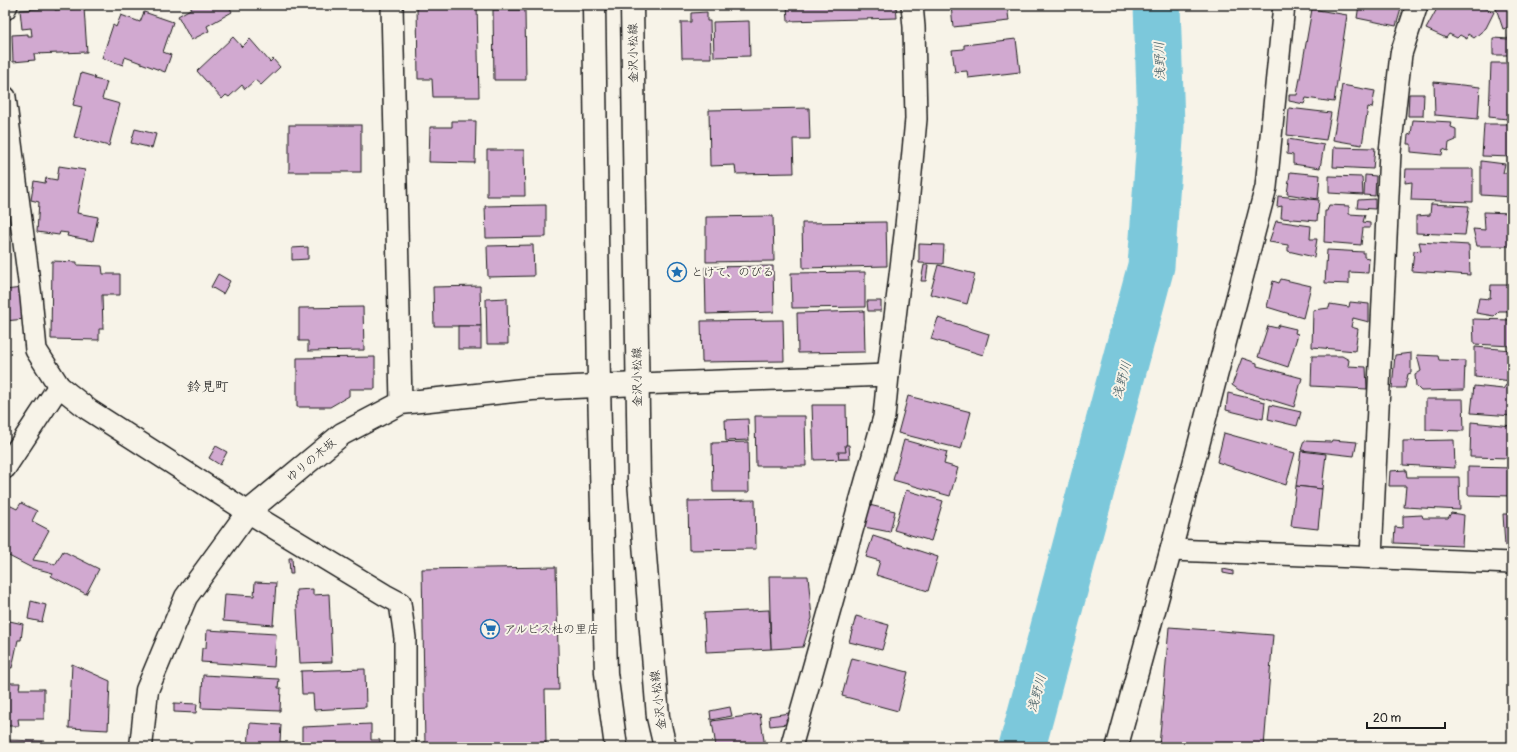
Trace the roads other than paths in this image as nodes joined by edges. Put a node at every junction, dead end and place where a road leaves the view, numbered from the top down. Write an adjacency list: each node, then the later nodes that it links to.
1 (7, 5): 8 (street)
2 (392, 5): 14 (street)
3 (594, 5): 13 (main road)
4 (632, 5): 11 (main road, 金沢小松線)
5 (912, 5): 10 (street)
6 (1284, 5): 17 (street)
7 (1417, 5): 18 (street)
8 (5, 9)
9 (5, 97): 12 (street)
10 (888, 375): 11 (street); 24 (street)
11 (638, 384): 13 (main road, ゆりの木坂); 23 (main road, 金沢小松線)
12 (59, 386): 15 (street); 16 (street)
13 (599, 386): 14 (main road, ゆりの木坂); 22 (main road)
14 (401, 403): 16 (main road, ゆりの木坂)
15 (5, 468)
16 (248, 512): 20 (main road, ゆりの木坂); 21 (street)
17 (1171, 550): 18 (street); 25 (street)
18 (1371, 557): 19 (street)
19 (1512, 562)
20 (141, 747)
21 (405, 747)
22 (616, 747)
23 (665, 747)
24 (791, 747)
25 (1117, 747)

